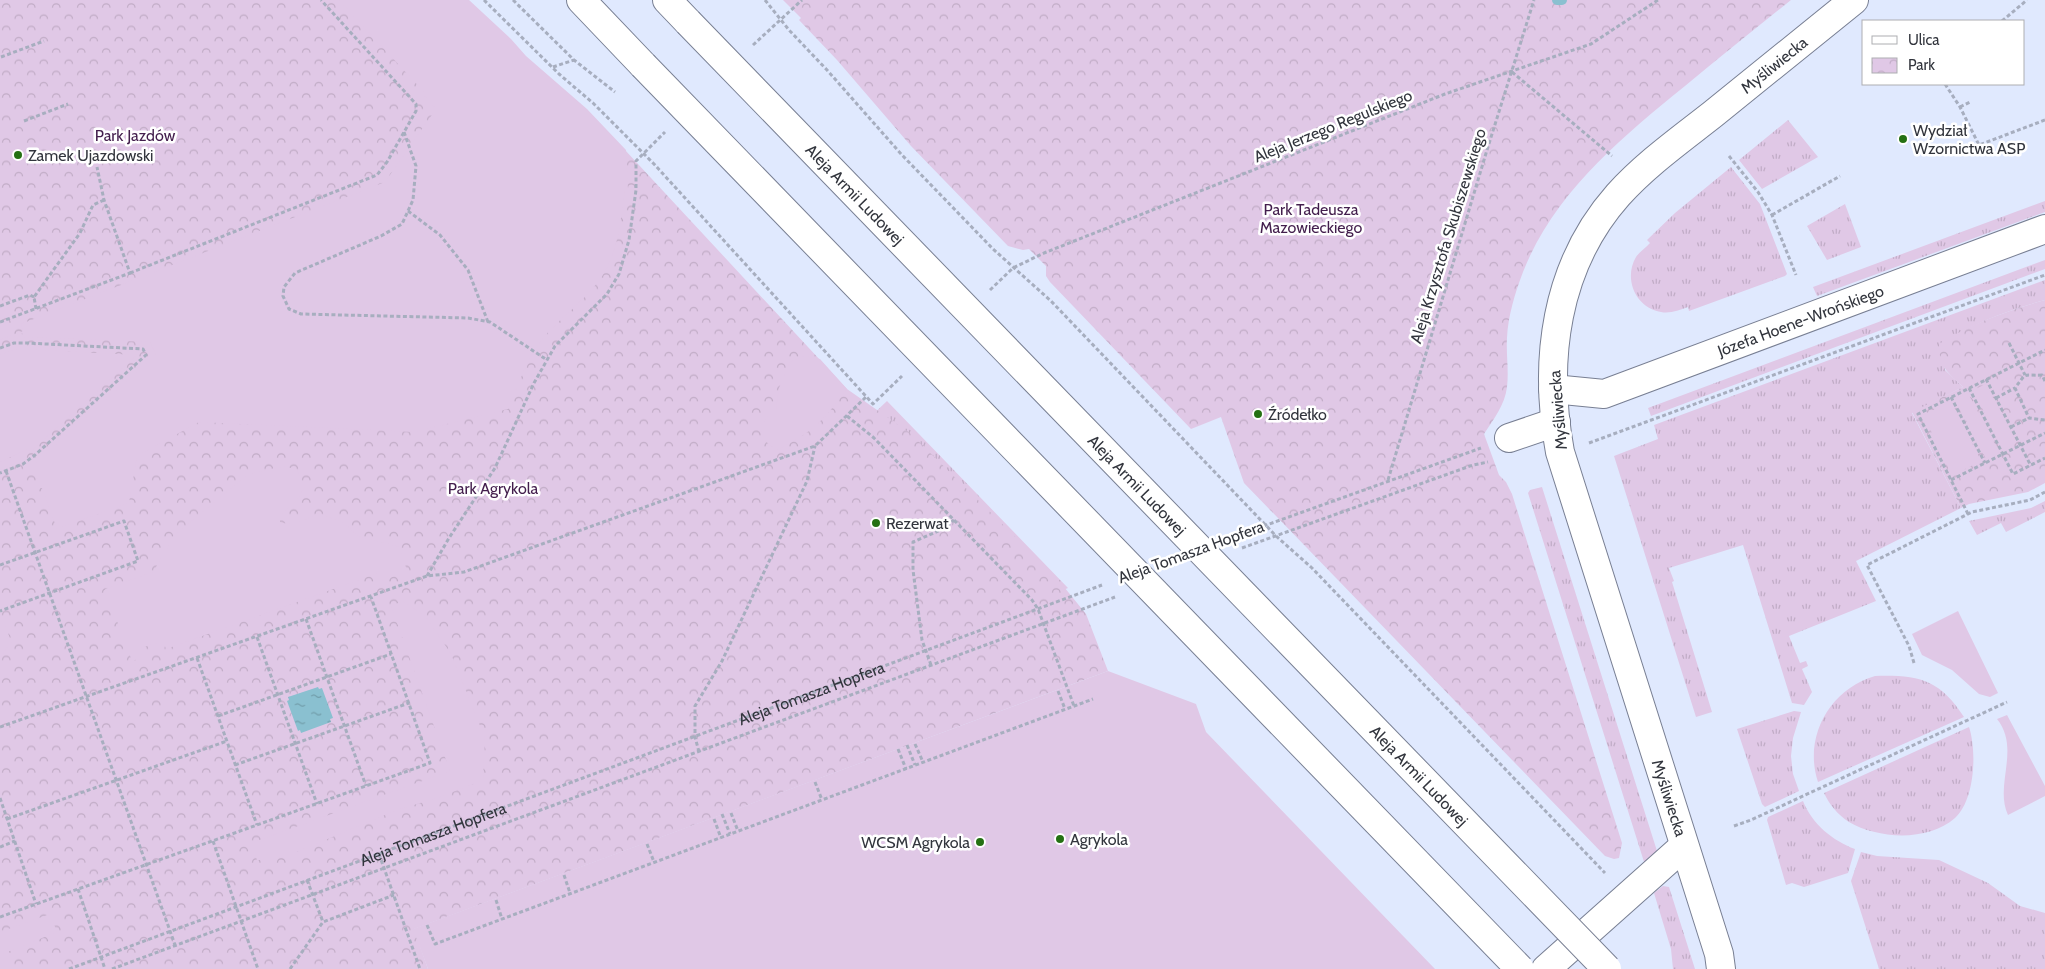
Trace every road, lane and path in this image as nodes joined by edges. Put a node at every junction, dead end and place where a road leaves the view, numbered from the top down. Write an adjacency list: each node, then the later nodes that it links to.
1 (321, 0): 26 (path)
2 (484, 0): 17 (path)
3 (513, 0): 16 (path)
4 (581, 0): 176 (main road, bridge)
5 (667, 0): 178 (main road, Aleja Armii Ludowej, bridge)
6 (765, 0): 36 (path)
7 (802, 0): 12 (path)
8 (1534, 0): 18 (path, Aleja Krzysztofa Skubiszewskiego)
9 (1658, 0): 18 (path, Aleja Jerzego Regulskiego)
10 (1854, 0): 57 (main road, Myśliwiecka)
11 (2028, 0): 13 (path)
12 (792, 10)
13 (2003, 20)
14 (44, 41): 15 (path)
15 (1, 57)
16 (574, 60): 17 (path); 20 (path)
17 (553, 67): 27 (path)
18 (1511, 71): 28 (path); 36 (path, Aleja Jerzego Regulskiego); 79 (path, Aleja Krzysztofa Skubiszewskiego)
19 (1946, 85): 23 (path)
20 (615, 92)
21 (1970, 102): 23 (path)
22 (68, 104): 25 (path)
23 (1960, 107): 24 (path)
24 (2045, 120)
25 (24, 121)
26 (404, 132): 33 (path); 37 (path)
27 (643, 154): 48 (path); 49 (path)
28 (1612, 156)
29 (1729, 156): 34 (path)
30 (97, 168): 32 (path)
31 (1840, 176): 34 (path)
32 (104, 200): 37 (path); 40 (path)
33 (408, 211): 44 (path); 44 (path)
34 (1772, 215): 38 (path)
35 (2045, 229): 57 (main road, Józefa Hoene-Wrońskiego)
36 (1013, 268): 83 (path)
37 (130, 273): 42 (path)
38 (1796, 275)
39 (2045, 275): 68 (path)
40 (34, 297): 41 (path); 42 (path)
41 (0, 306)
42 (36, 309): 43 (path)
43 (0, 322)
44 (488, 322): 48 (path)
45 (2009, 343): 50 (path)
46 (0, 348): 76 (path)
47 (2045, 350): 50 (path)
48 (547, 360): 89 (path)
49 (831, 360)
50 (2019, 363): 52 (path); 53 (path)
51 (2043, 374): 52 (path); 54 (path)
52 (2025, 375): 56 (path)
53 (1986, 379): 55 (path); 60 (path)
54 (2045, 381)
55 (1969, 388): 59 (path); 71 (path)
56 (2015, 388): 60 (path); 62 (path)
57 (1554, 389): 64 (main road, Myśliwiecka)
58 (866, 397): 61 (path)
59 (1951, 397): 74 (path); 78 (path)
60 (1996, 398): 65 (path)
61 (847, 416): 70 (path); 82 (path)
62 (2029, 418): 63 (path); 65 (path)
63 (2045, 420)
64 (1556, 422): 67 (main road); 146 (main road, Myśliwiecka)
65 (2011, 427): 69 (path)
66 (2045, 433): 69 (path)
67 (1509, 438): 79 (path, Aleja Tomasza Hopfera)
68 (1585, 444)
69 (2020, 445): 71 (path); 75 (path)
70 (816, 446): 89 (path); 116 (path)
71 (2002, 454): 74 (path); 75 (path)
72 (2045, 458): 75 (path)
73 (1495, 461): 84 (path)
74 (1985, 463): 78 (path)
75 (2031, 466)
76 (6, 471): 77 (path); 87 (path)
77 (0, 473)
78 (1951, 480): 81 (path)
79 (1388, 481): 83 (path, Aleja Tomasza Hopfera)
80 (2045, 492): 81 (path)
81 (1968, 514): 102 (path)
82 (954, 520): 94 (path); 99 (path)
83 (1266, 525): 84 (path); 85 (path, Aleja Tomasza Hopfera)
84 (1276, 536): 86 (path); 153 (path)
85 (1229, 539)
86 (1238, 550)
87 (36, 552): 88 (path); 91 (path); 91 (path)
88 (0, 565)
89 (427, 576): 93 (path)
90 (1111, 582): 94 (path, Aleja Tomasza Hopfera)
91 (50, 593): 95 (path); 107 (path)
92 (1118, 596): 97 (path)
93 (370, 597): 96 (path); 100 (path)
94 (1038, 609): 97 (path); 99 (path, Aleja Tomasza Hopfera)
95 (0, 611)
96 (306, 619): 98 (path); 104 (path)
97 (1043, 624): 103 (path); 111 (path)
98 (257, 637): 101 (path); 106 (path)
99 (926, 650): 103 (path); 116 (path, Aleja Tomasza Hopfera)
100 (391, 654): 104 (path); 110 (path)
101 (197, 658): 107 (path); 113 (path)
102 (1914, 663)
103 (931, 666): 122 (path)
104 (327, 677): 106 (path); 114 (path)
105 (1058, 691): 112 (path)
106 (278, 694): 113 (path); 118 (path)
107 (87, 696): 115 (path); 127 (path)
108 (1093, 699): 111 (path)
109 (2008, 702): 138 (path)
110 (409, 703): 114 (path); 129 (path)
111 (1074, 706): 112 (path)
112 (1065, 710): 123 (path)
113 (218, 716): 117 (path)
114 (345, 726): 118 (path); 129 (path)
115 (0, 727)
116 (695, 737): 122 (path); 147 (path, Aleja Tomasza Hopfera)
117 (226, 741): 124 (path); 127 (path)
118 (295, 744): 124 (path); 132 (path)
119 (916, 744): 123 (path)
120 (907, 745): 125 (path)
121 (898, 750): 126 (path)
122 (699, 752): 150 (path)
123 (923, 762): 125 (path)
124 (235, 765): 137 (path)
125 (915, 765): 126 (path)
126 (906, 768): 131 (path)
127 (117, 780): 135 (path); 149 (path)
128 (815, 782): 131 (path)
129 (366, 786): 132 (path)
130 (0, 798): 135 (path)
131 (822, 800): 139 (path)
132 (317, 804): 137 (path)
133 (731, 813): 139 (path)
134 (722, 814): 140 (path)
135 (7, 819): 143 (path)
136 (714, 819): 141 (path)
137 (257, 825): 142 (path)
138 (1734, 826)
139 (738, 831): 140 (path)
140 (730, 834): 141 (path)
141 (720, 838): 148 (path)
142 (213, 841): 149 (path); 160 (path)
143 (15, 842): 145 (path); 159 (path)
144 (647, 844): 148 (path)
145 (0, 846)
146 (1684, 846): 153 (main road); 169 (main road, Myśliwiecka)
147 (379, 854): 150 (path); 152 (path, Aleja Tomasza Hopfera)
148 (654, 862): 155 (path)
149 (146, 865): 154 (path); 166 (path)
150 (384, 867): 156 (path); 157 (path)
151 (564, 875): 155 (path)
152 (307, 880): 156 (path); 160 (path, Aleja Tomasza Hopfera)
153 (1637, 888): 177 (main road)
154 (78, 889): 159 (path); 168 (path)
155 (570, 893): 162 (path)
156 (312, 894): 163 (path); 164 (path)
157 (394, 895): 164 (path); 175 (path)
158 (496, 900): 162 (path)
159 (36, 904): 161 (path)
160 (236, 906): 163 (path); 166 (path, Aleja Tomasza Hopfera)
161 (0, 917)
162 (502, 919): 165 (path)
163 (241, 920): 167 (path); 173 (path)
164 (323, 922): 174 (path)
165 (427, 926)
166 (170, 932): 167 (path); 168 (path, Aleja Tomasza Hopfera)
167 (175, 945): 172 (path)
168 (101, 957): 170 (path, Aleja Tomasza Hopfera); 171 (path)
169 (1722, 964)
170 (70, 969)
171 (105, 969)
172 (112, 969)
173 (258, 969)
174 (290, 969)
175 (420, 969)
176 (1520, 969)
177 (1546, 969)
178 (1607, 969)

